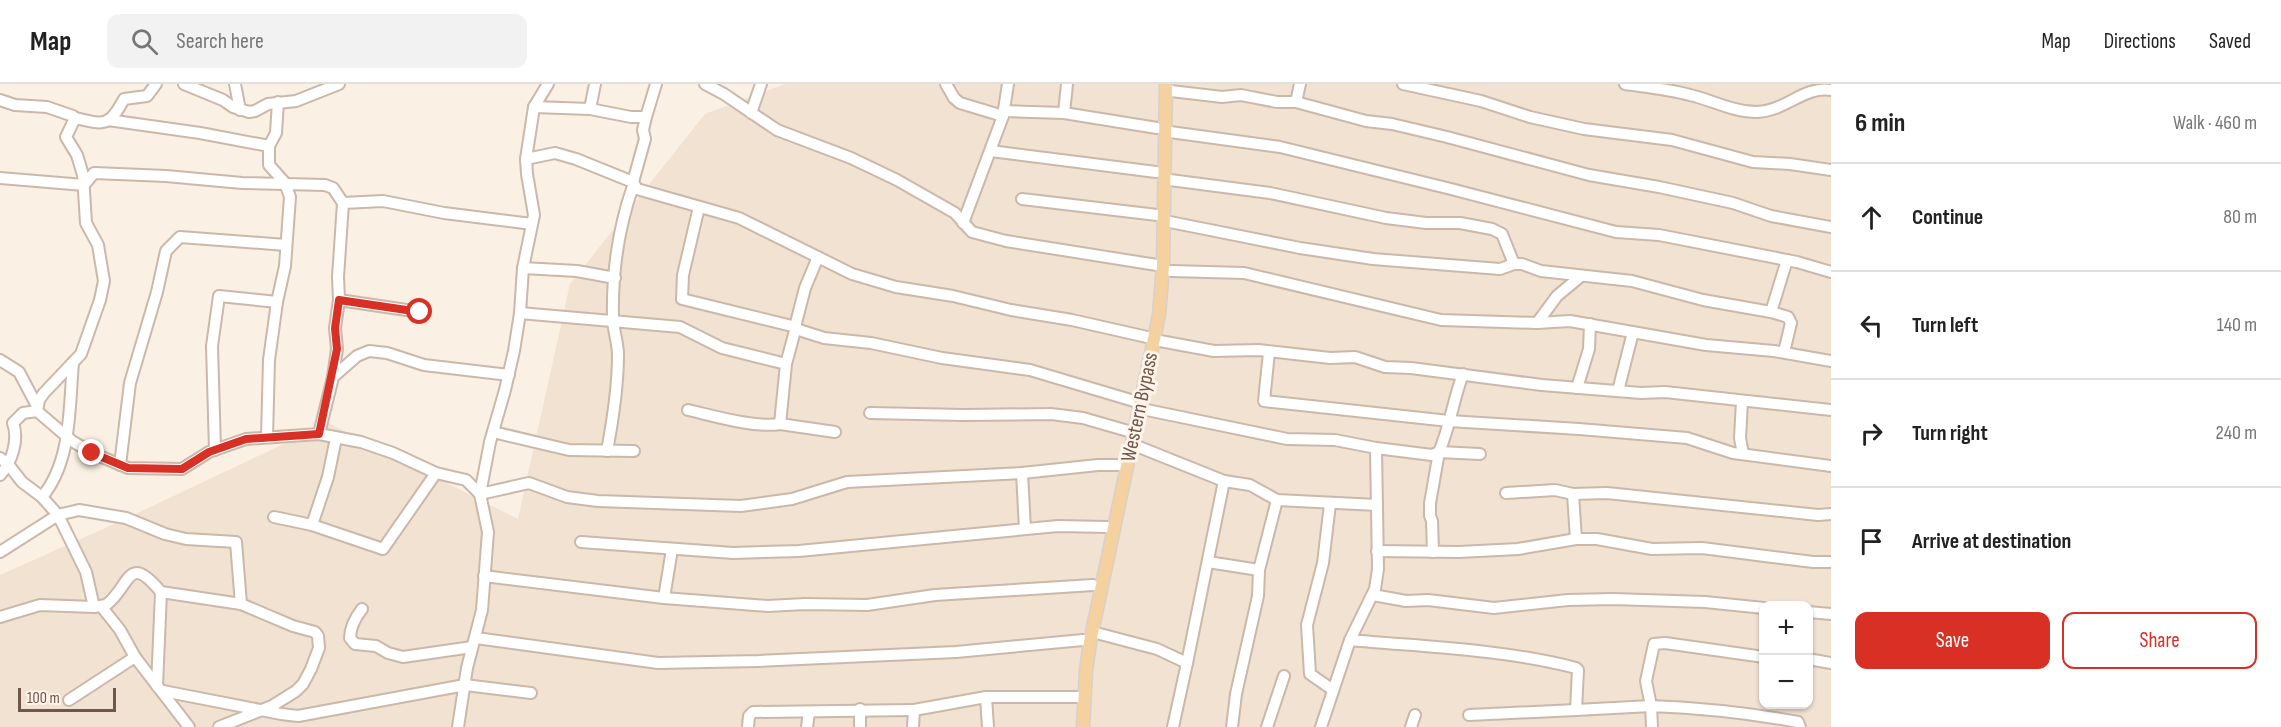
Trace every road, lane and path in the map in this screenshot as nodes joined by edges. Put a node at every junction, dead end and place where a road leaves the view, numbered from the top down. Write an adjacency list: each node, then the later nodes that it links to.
1 (156, 84): 29 (street)
2 (184, 84): 23 (street)
3 (235, 84): 23 (street)
4 (339, 84): 19 (street)
5 (548, 84): 21 (street)
6 (595, 84): 22 (street)
7 (656, 84): 27 (street)
8 (705, 84): 24 (street)
9 (761, 84): 24 (street)
10 (1008, 84): 25 (street)
11 (1067, 84): 26 (street)
12 (1300, 84): 20 (street)
13 (1403, 84): 35 (street)
14 (1625, 84): 17 (street)
15 (948, 85): 25 (street)
16 (1168, 88): 20 (street); 185 (main road, Western Bypass)
17 (1831, 90)
18 (0, 100): 28 (street)
19 (278, 102): 23 (street); 32 (street)
20 (1296, 102): 49 (street)
21 (534, 107): 22 (street); 34 (street)
22 (590, 109): 27 (street)
23 (240, 110)
24 (752, 113): 48 (street)
25 (1003, 113): 26 (street); 33 (street)
26 (1064, 113): 30 (street)
27 (646, 117): 40 (street)
28 (75, 118): 29 (street); 41 (street)
29 (108, 120): 32 (street)
30 (1157, 128)
31 (1170, 132): 52 (street)
32 (269, 146): 39 (street)
33 (991, 151): 36 (street); 48 (street)
34 (526, 159): 40 (street); 47 (street)
35 (1831, 170)
36 (1156, 172)
37 (0, 178): 41 (street)
38 (1170, 180): 53 (street)
39 (285, 183): 41 (street); 43 (street); 50 (street)
40 (633, 184): 44 (street); 59 (street)
41 (84, 185): 78 (street)
42 (1022, 199): 45 (street)
43 (343, 203): 47 (street); 60 (street)
44 (699, 207): 51 (street); 68 (street)
45 (1157, 215)
46 (1170, 222): 53 (street)
47 (532, 224): 55 (street)
48 (963, 224): 54 (street)
49 (1831, 227)
50 (286, 245): 61 (street); 110 (street)
51 (818, 257): 68 (street); 70 (street)
52 (1786, 260): 57 (street); 63 (street)
53 (1514, 264): 58 (street)
54 (1157, 265)
55 (523, 268): 59 (street); 64 (street)
56 (1171, 271): 66 (street)
57 (1831, 272)
58 (1581, 276): 63 (street); 66 (street)
59 (615, 278): 65 (street)
60 (339, 300): 62 (street); 72 (street)
61 (277, 302): 99 (street); 103 (street)
62 (420, 312)
63 (1771, 312): 74 (street)
64 (520, 313): 65 (street); 81 (street)
65 (613, 321): 79 (street); 104 (street)
66 (1537, 323): 67 (street)
67 (1590, 324): 69 (street); 83 (street)
68 (796, 327): 79 (street); 85 (street)
69 (1633, 332): 74 (street); 84 (street)
70 (1147, 338)
71 (1160, 341): 73 (street)
72 (337, 349): 75 (street); 82 (street)
73 (1269, 352): 80 (street); 92 (street)
74 (1784, 352): 77 (street)
75 (362, 354): 81 (street); 82 (street)
76 (0, 360): 87 (street)
77 (1831, 360)
78 (74, 363): 87 (street); 98 (street)
79 (786, 364): 93 (street)
80 (1462, 374): 83 (street); 92 (street)
81 (509, 375): 95 (street)
82 (333, 377): 97 (street)
83 (1577, 388): 84 (street)
84 (1618, 391): 86 (street)
85 (1134, 401)
86 (1742, 401): 90 (street); 108 (street)
87 (37, 408): 98 (street); 109 (street)
88 (688, 410): 93 (street)
89 (1147, 410): 102 (street)
90 (1831, 410)
91 (870, 413): 94 (street)
92 (1449, 421): 106 (street); 108 (street)
93 (780, 424): 96 (street)
94 (1128, 431)
95 (493, 432): 104 (street); 118 (street)
96 (835, 432)
97 (319, 434): 99 (street); 100 (street)
98 (67, 437): 110 (street); 120 (street)
99 (267, 437): 103 (street)
100 (336, 438): 113 (street); 127 (street)
101 (1138, 447): 116 (street)
102 (1376, 448): 106 (street); 123 (street)
103 (215, 450): 110 (street)
104 (607, 451): 105 (street)
105 (633, 451)
106 (1439, 452): 107 (street); 135 (street)
107 (1480, 454)
108 (1743, 454): 112 (street)
109 (4, 461): 115 (street); 120 (street)
110 (120, 465)
111 (1121, 465): 114 (street)
112 (1831, 466)
113 (436, 473): 118 (street); 127 (street)
114 (1022, 473): 118 (street); 129 (street)
115 (0, 475)
116 (1224, 481): 121 (street); 136 (street)
117 (1506, 493): 119 (street)
118 (480, 494): 139 (street)
119 (1573, 494): 124 (street); 130 (street)
120 (42, 497): 125 (street)
121 (1277, 500): 122 (street); 138 (street)
122 (1330, 504): 123 (street); 163 (street)
123 (1377, 506): 133 (street)
124 (1831, 514)
125 (58, 515): 134 (street); 144 (street); 145 (street)
126 (274, 517): 127 (street)
127 (312, 525)
128 (1107, 527): 129 (street)
129 (1025, 529): 132 (street)
130 (1576, 539): 135 (street); 137 (street)
131 (581, 542): 132 (street)
132 (672, 549): 143 (street)
133 (1377, 551): 135 (street); 142 (street)
134 (0, 552)
135 (1433, 552)
136 (1208, 562): 138 (street); 158 (street)
137 (1831, 562)
138 (1259, 570): 187 (street)
139 (484, 576): 143 (street); 154 (street)
140 (1093, 585): 143 (street)
141 (161, 592): 144 (street); 145 (street); 162 (street)
142 (1373, 595): 146 (street); 153 (street)
143 (664, 598)
144 (241, 604): 169 (street)
145 (97, 606): 150 (street); 156 (street)
146 (1759, 607)
147 (362, 609): 154 (street)
148 (1813, 612): 149 (street)
149 (1831, 614)
150 (0, 617)
151 (1100, 633): 158 (street)
152 (1083, 640): 154 (street)
153 (1350, 640): 163 (street); 172 (street)
154 (474, 642): 161 (street)
155 (1759, 656): 168 (street)
156 (135, 657): 162 (street); 167 (street)
157 (1813, 660): 159 (street)
158 (1187, 663): 186 (street)
159 (1831, 663)
160 (1284, 676): 188 (street)
161 (465, 685): 164 (street); 169 (street); 179 (street)
162 (160, 688): 169 (street); 177 (street)
163 (1333, 690): 189 (street)
164 (531, 693)
165 (986, 697): 166 (street); 171 (street); 184 (street)
166 (1078, 697)
167 (69, 699)
168 (1651, 706): 172 (street); 192 (street); 193 (street)
169 (264, 710): 178 (street)
170 (861, 710): 171 (street); 173 (street); 182 (street)
171 (914, 710): 183 (street)
172 (1576, 710): 174 (street)
173 (809, 712): 180 (street); 181 (street)
174 (1500, 714): 176 (street); 191 (street)
175 (1415, 715): 190 (street)
176 (1469, 715)
177 (189, 727)
178 (219, 727)
179 (458, 727)
180 (748, 727)
181 (807, 727)
182 (860, 727)
183 (913, 727)
184 (988, 727)
185 (1083, 727)
186 (1173, 727)
187 (1232, 727)
188 (1268, 727)
189 (1321, 727)
190 (1411, 727)
191 (1499, 727)
192 (1652, 727)
193 (1800, 727)

